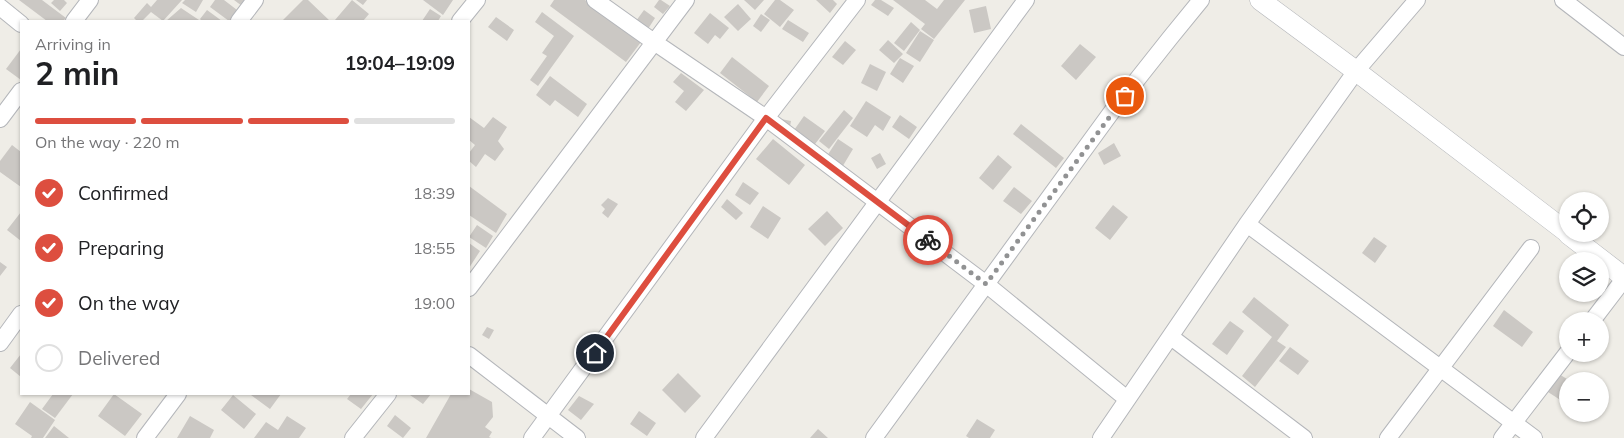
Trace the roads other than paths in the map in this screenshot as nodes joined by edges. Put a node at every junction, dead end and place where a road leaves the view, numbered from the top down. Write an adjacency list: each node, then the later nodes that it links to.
1 (90, 0): 13 (street)
2 (255, 0): 14 (street)
3 (477, 0): 15 (street)
4 (595, 0): 17 (street)
5 (686, 0): 17 (street)
6 (857, 0): 21 (street)
7 (1026, 0): 23 (street)
8 (1201, 0): 29 (street)
9 (1260, 0): 19 (street)
10 (1417, 0): 19 (street)
11 (1563, 0): 18 (street)
12 (0, 6): 16 (street)
13 (75, 20)
14 (240, 20)
15 (461, 20)
16 (20, 23)
17 (654, 42): 21 (street); 30 (street)
18 (1624, 47)
19 (1356, 71): 24 (street); 25 (street)
20 (20, 92): 22 (street)
21 (766, 118): 23 (street); 41 (street)
22 (0, 119)
23 (878, 202): 29 (street); 47 (street)
24 (1247, 224): 33 (street); 37 (street)
25 (1559, 227)
26 (1578, 242): 28 (street)
27 (1532, 248): 37 (street)
28 (1624, 278): 31 (street)
29 (986, 284): 40 (street); 48 (street)
30 (470, 287)
31 (1599, 312)
32 (20, 315): 34 (street)
33 (1171, 337): 40 (street); 50 (street)
34 (0, 343)
35 (470, 356): 41 (street)
36 (1560, 362): 42 (street)
37 (1440, 368): 42 (street); 51 (street)
38 (177, 395): 43 (street)
39 (387, 395): 44 (street)
40 (1127, 400): 49 (street)
41 (549, 416): 45 (street); 46 (street)
42 (1513, 423): 52 (street); 53 (street)
43 (145, 438)
44 (353, 438)
45 (532, 438)
46 (577, 438)
47 (704, 438)
48 (874, 438)
49 (1101, 438)
50 (1304, 438)
51 (1388, 438)
52 (1502, 438)
53 (1534, 438)

